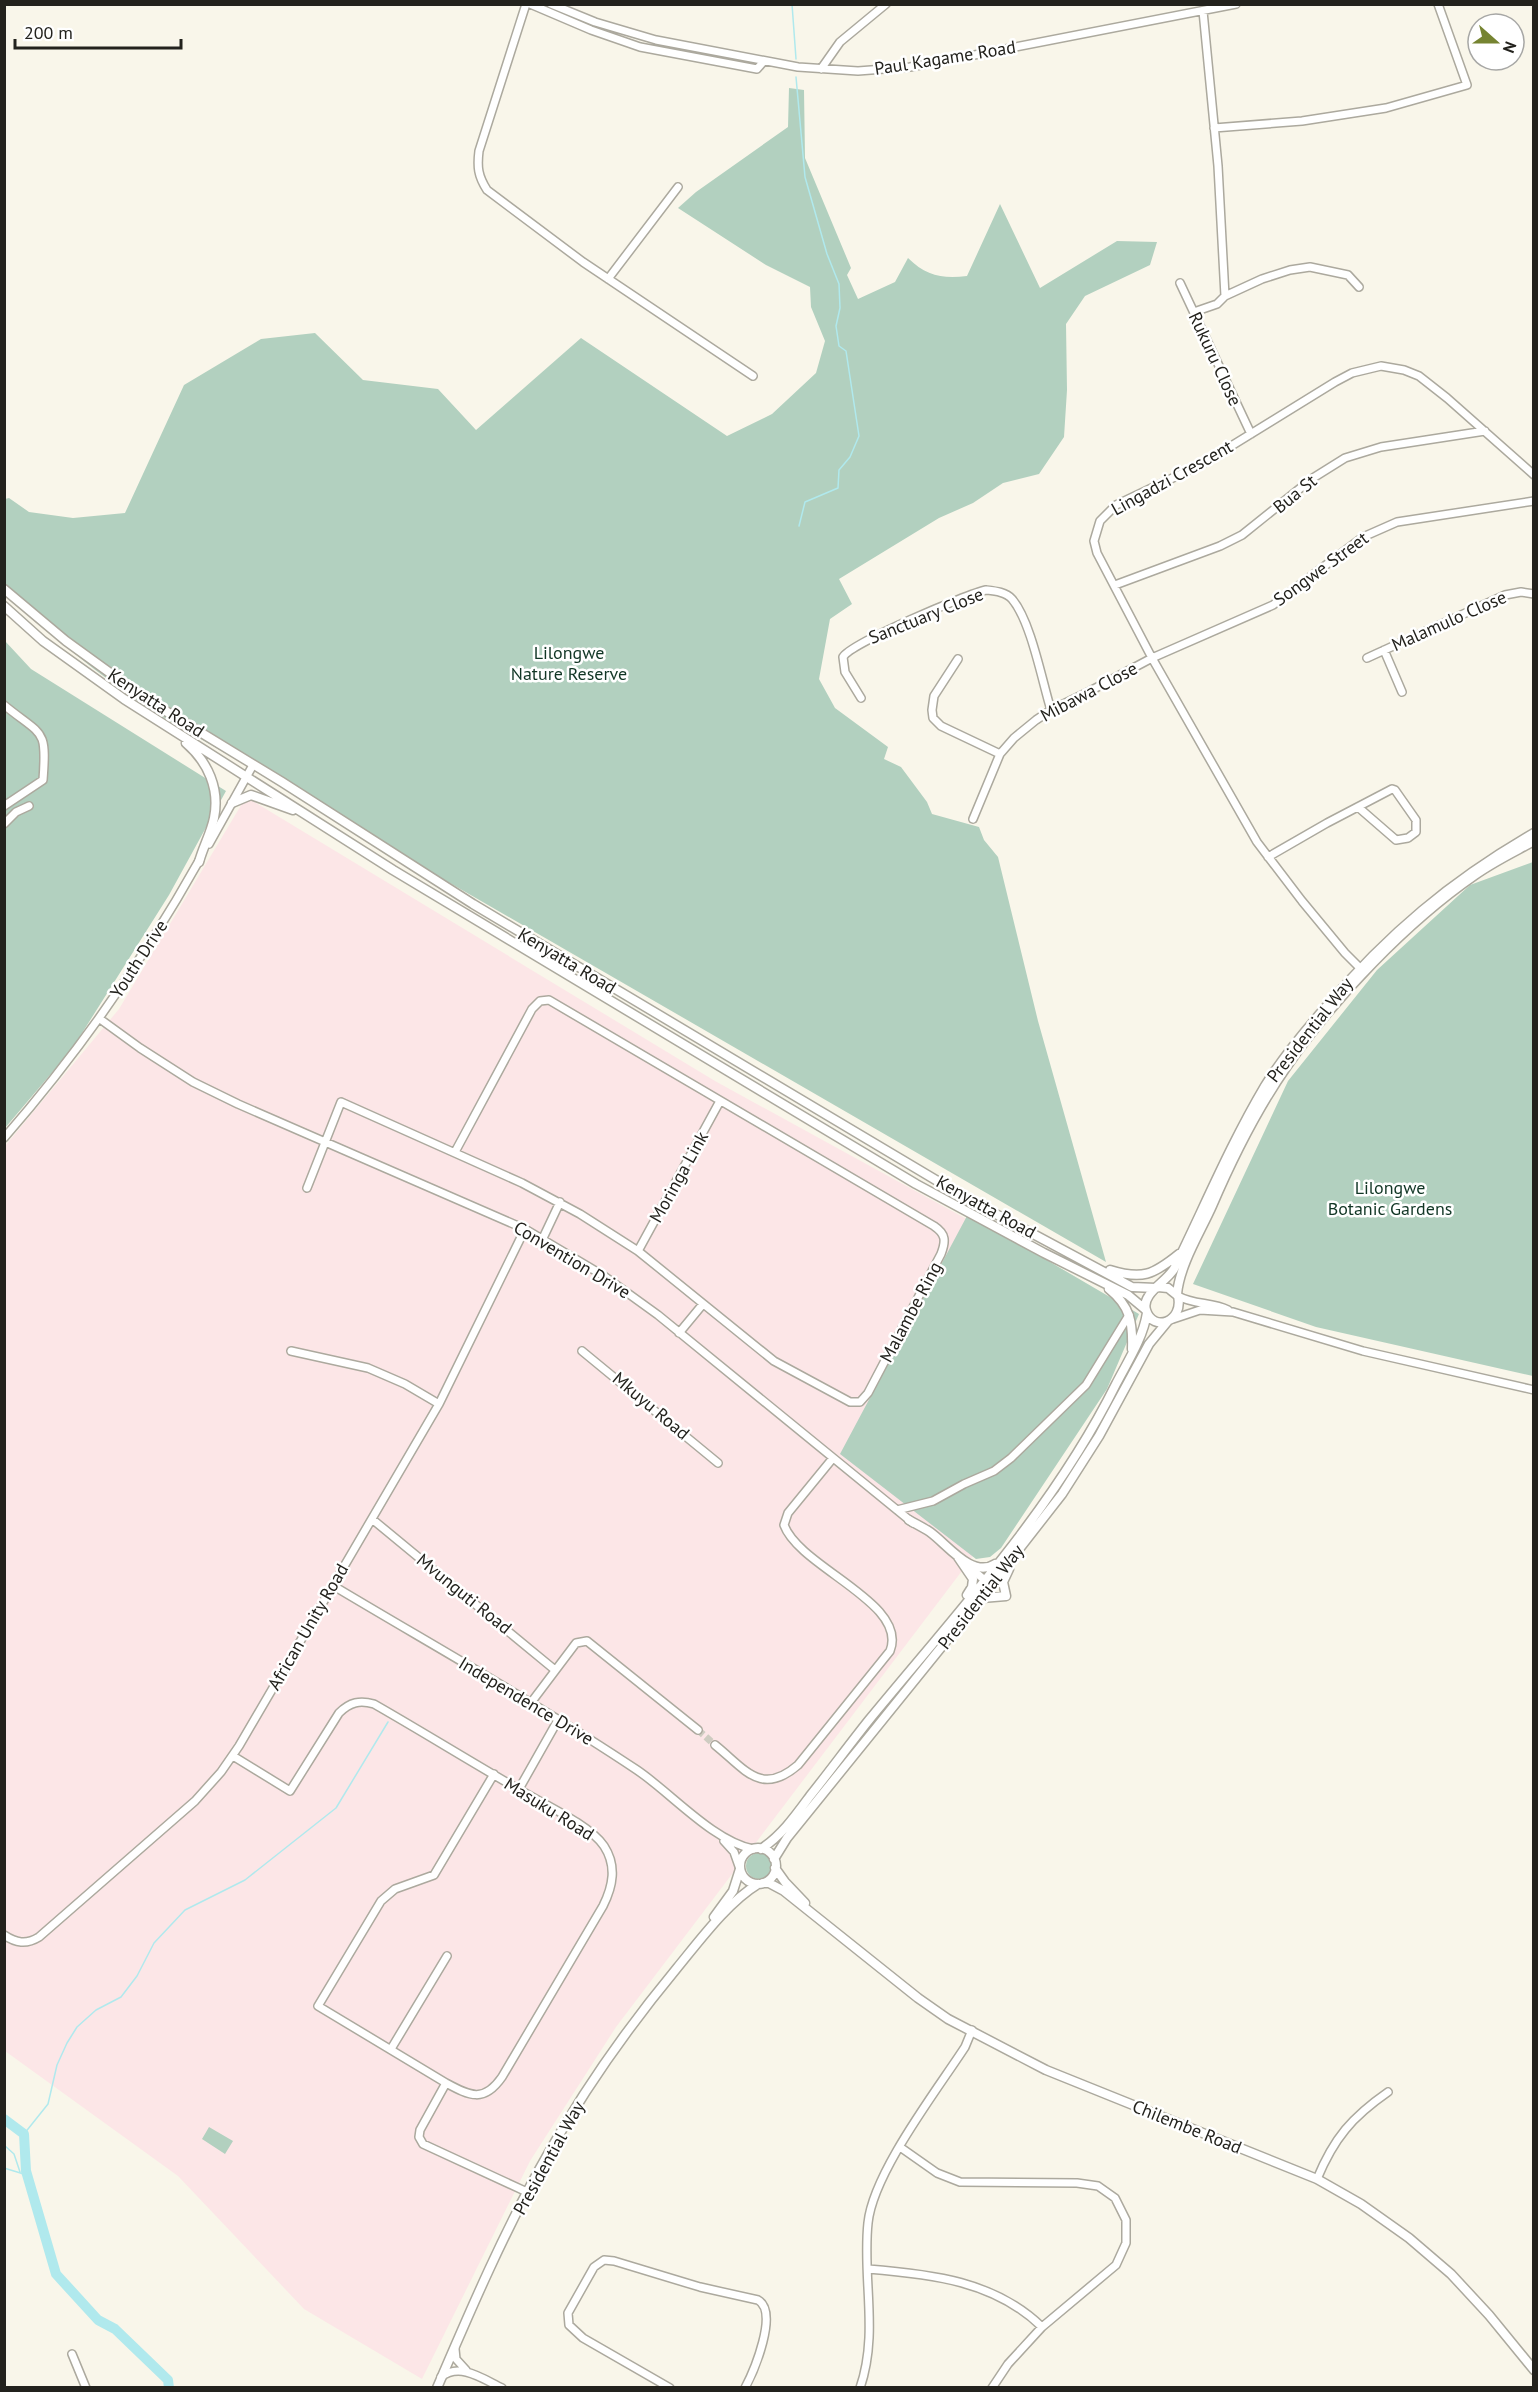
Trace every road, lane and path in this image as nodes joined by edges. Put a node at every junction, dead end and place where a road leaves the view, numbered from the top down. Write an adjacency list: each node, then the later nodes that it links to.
1 (528, 4): 7 (street); 11 (street)
2 (551, 4): 7 (street, Paul Kagame Road)
3 (886, 4): 8 (street)
4 (1236, 4): 6 (street, Paul Kagame Road)
5 (1438, 4): 9 (street)
6 (1203, 11): 8 (street, Paul Kagame Road); 9 (street)
7 (764, 61): 8 (street, Paul Kagame Road)
8 (821, 69)
9 (1214, 128): 14 (street)
10 (678, 187): 11 (street)
11 (608, 279): 16 (street)
12 (1180, 284): 15 (street, Rukuru Close)
13 (1359, 287): 14 (street)
14 (1225, 296): 15 (street)
15 (1194, 312): 18 (street, Rukuru Close)
16 (753, 376)
17 (1485, 431): 18 (street, Lingadzi Crescent); 19 (street, Lingadzi Crescent); 21 (street, Bua St)
18 (1251, 434): 21 (street, Lingadzi Crescent)
19 (1533, 476)
20 (1533, 501): 26 (street, Songwe Street)
21 (1115, 585): 26 (street, Lingadzi Crescent)
22 (4, 589): 35 (main road, Kenyatta Road)
23 (1533, 594): 25 (street, Malamulo Close)
24 (4, 606): 33 (main road, Kenyatta Road)
25 (1384, 650): 27 (street, Malamulo Close); 29 (street)
26 (1152, 657): 32 (street, Mibawa Close); 46 (street, Lingadzi Crescent)
27 (1367, 658)
28 (958, 659): 34 (street)
29 (1402, 692)
30 (861, 698): 32 (street, Sanctuary Close)
31 (4, 705): 38 (street)
32 (1051, 710): 34 (street, Mibawa Close)
33 (165, 726): 36 (main road, Kenyatta Road); 47 (main road)
34 (1000, 754): 42 (street, Mibawa Close)
35 (253, 765): 36 (street, Youth Drive); 60 (main road, Kenyatta Road)
36 (246, 778): 37 (street, Youth Drive); 41 (main road, Kenyatta Road)
37 (232, 803): 41 (main road); 47 (street, Youth Drive)
38 (4, 806)
39 (29, 806): 43 (street)
40 (1359, 807): 40 (street); 46 (street)
41 (305, 813): 61 (main road, Kenyatta Road)
42 (973, 819)
43 (4, 824)
44 (1533, 833): 48 (main road, Presidential Way)
45 (1533, 841): 63 (main road, Presidential Way)
46 (1268, 857): 48 (street, Lingadzi Crescent)
47 (198, 862): 49 (street, Youth Drive)
48 (1360, 968): 59 (main road, Presidential Way)
49 (100, 1019): 51 (street, Youth Drive); 52 (street, Convention Drive)
50 (720, 1101): 53 (street, Malambe Ring); 58 (street, Moringa Link); 64 (street, Malambe Ring)
51 (4, 1138)
52 (324, 1141): 53 (street, Malambe Ring); 54 (street); 56 (street, Convention Drive)
53 (454, 1152): 55 (street, Malambe Ring)
54 (307, 1188)
55 (560, 1202): 57 (street); 58 (street, Malambe Ring)
56 (525, 1229): 57 (street, Convention Drive); 74 (street, African Unity Road)
57 (543, 1238): 69 (street, Convention Drive)
58 (638, 1251): 64 (street, Malambe Ring)
59 (1183, 1251): 60 (main road); 62 (main road, Presidential Way)
60 (1092, 1264): 62 (main road, Kenyatta Road)
61 (1098, 1278): 65 (main road, Kenyatta Road); 67 (main road)
62 (1157, 1288): 63 (main road); 65 (main road, Presidential Way)
63 (1178, 1295): 66 (street); 68 (main road, Presidential Way)
64 (704, 1304): 69 (street)
65 (1147, 1312): 68 (main road); 72 (main road, Presidential Way)
66 (1233, 1312): 68 (street); 73 (street)
67 (1129, 1315): 72 (main road); 77 (street)
68 (1170, 1320): 78 (main road, Presidential Way)
69 (679, 1333): 75 (street, Convention Drive)
70 (291, 1351): 74 (street)
71 (582, 1351): 76 (street, Mkuyu Road)
72 (1132, 1352): 82 (main road, Presidential Way)
73 (1533, 1390)
74 (439, 1404): 79 (street, African Unity Road)
75 (833, 1458): 77 (street, Convention Drive); 91 (street)
76 (718, 1463)
77 (897, 1510): 80 (street, Convention Drive)
78 (1047, 1513): 83 (main road, Presidential Way); 85 (main road)
79 (372, 1519): 84 (street, African Unity Road); 87 (street, Mvunguti Road)
80 (909, 1520): 81 (street, Convention Drive); 82 (main road)
81 (958, 1557): 83 (street, Convention Drive); 86 (main road)
82 (1000, 1559): 83 (main road, Presidential Way)
83 (988, 1582): 85 (main road, Presidential Way); 86 (main road, Presidential Way)
84 (332, 1585): 88 (street, Independence Drive); 92 (street, African Unity Road)
85 (981, 1598): 97 (main road, Presidential Way)
86 (928, 1649): 96 (main road, Presidential Way)
87 (555, 1670): 88 (street); 90 (street)
88 (530, 1704): 89 (street, Independence Drive)
89 (558, 1720): 94 (street); 95 (street, Independence Drive)
90 (698, 1731)
91 (715, 1745)
92 (233, 1756): 93 (street, Masuku Road); 101 (street, African Unity Road)
93 (494, 1774): 94 (street, Masuku Road); 105 (street, Masuku Road)
94 (519, 1790): 106 (street, Masuku Road)
95 (712, 1828): 96 (street, Independence Drive); 98 (street, Independence Drive)
96 (757, 1849): 97 (main road); 98 (main road)
97 (775, 1863): 99 (main road); 100 (main road)
98 (740, 1869): 99 (main road); 102 (main road, Presidential Way)
99 (760, 1884): 100 (main road); 102 (main road, Presidential Way)
100 (815, 1914): 104 (main road, Chilembe Road)
101 (4, 1935)
102 (693, 1948): 110 (main road, Presidential Way)
103 (447, 1956): 105 (street)
104 (972, 2030): 108 (street); 109 (main road, Chilembe Road)
105 (391, 2049): 106 (street, Masuku Road)
106 (446, 2083): 110 (street)
107 (1388, 2092): 109 (street)
108 (900, 2146): 111 (street); 112 (street)
109 (1317, 2179): 115 (main road, Chilembe Road)
110 (527, 2192): 113 (main road, Presidential Way)
111 (868, 2269): 112 (street); 123 (street)
112 (1042, 2327): 124 (street)
113 (454, 2347): 116 (street); 117 (main road, Presidential Way)
114 (72, 2354): 118 (street)
115 (1533, 2370)
116 (468, 2372): 117 (street); 120 (street)
117 (441, 2377): 119 (main road, Presidential Way)
118 (86, 2388)
119 (436, 2388)
120 (502, 2388)
121 (670, 2388): 122 (street)
122 (745, 2388)
123 (860, 2388)
124 (992, 2388)

